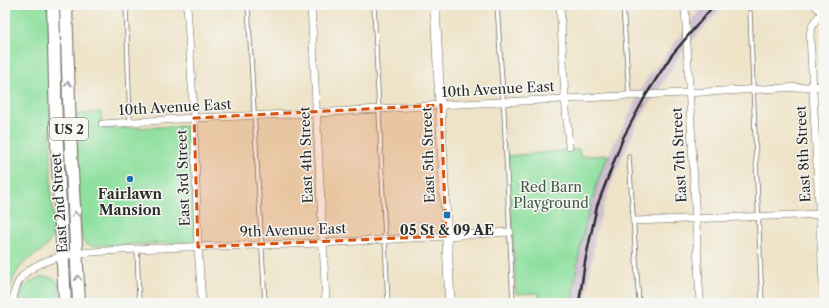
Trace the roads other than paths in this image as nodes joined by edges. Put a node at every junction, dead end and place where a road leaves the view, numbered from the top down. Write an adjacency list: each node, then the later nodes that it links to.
1 (53, 5): 44 (highway, East 2nd Street / US 2)
2 (66, 5): 43 (highway, East 2nd Street / US 2, one-way to 2)
3 (126, 5): 28 (lane)
4 (187, 5): 27 (street, East 3rd Street)
5 (248, 5): 26 (lane)
6 (311, 5): 25 (street, East 4th Street)
7 (374, 5): 24 (lane)
8 (435, 5): 23 (street, East 5th Street)
9 (497, 5): 22 (lane)
10 (560, 5): 21 (street)
11 (623, 5): 20 (lane)
12 (684, 5): 19 (street, East 7th Street)
13 (816, 5): 15 (street)
14 (750, 12): 18 (lane)
15 (824, 12): 16 (street, East 8th Street)
16 (813, 86): 17 (street, 10th Avenue East); 18 (street, 10th Avenue East); 32 (street, East 8th Street)
17 (824, 86)
18 (753, 89): 19 (street, 10th Avenue East); 33 (lane)
19 (689, 93): 20 (street, 10th Avenue East); 34 (street, East 7th Street)
20 (629, 95): 21 (street, 10th Avenue East)
21 (565, 98): 22 (street, 10th Avenue East); 30 (street)
22 (503, 102): 23 (street, 10th Avenue East); 36 (lane)
23 (440, 105): 24 (street, 10th Avenue East); 37 (street, East 5th Street)
24 (380, 109): 25 (street, 10th Avenue East); 38 (lane)
25 (317, 113): 26 (street, 10th Avenue East); 39 (street, East 4th Street)
26 (254, 116): 27 (street, 10th Avenue East); 40 (lane)
27 (194, 118): 28 (street, 10th Avenue East); 41 (street, East 3rd Street)
28 (130, 122): 29 (street, 10th Avenue East)
29 (102, 124)
30 (569, 146)
31 (630, 157): 35 (lane)
32 (822, 214): 33 (street); 45 (street, East 8th Street)
33 (758, 217): 34 (street); 58 (lane)
34 (695, 220): 35 (street); 57 (street, East 7th Street)
35 (634, 221): 56 (lane)
36 (510, 232): 37 (street, 9th Avenue East); 55 (lane)
37 (446, 236): 38 (street, 9th Avenue East); 54 (street, East 5th Street)
38 (385, 239): 39 (street, 9th Avenue East); 53 (lane)
39 (322, 242): 40 (street, 9th Avenue East); 52 (street, East 4th Street)
40 (262, 245): 41 (street, 9th Avenue East); 51 (lane)
41 (198, 247): 42 (street, 9th Avenue East); 50 (street, East 3rd Street)
42 (137, 249): 43 (street, 9th Avenue East); 49 (lane)
43 (77, 253): 44 (street, 9th Avenue East); 48 (highway, East 2nd Street / US 2, one-way to 43)
44 (62, 256): 46 (street, 9th Avenue East); 47 (highway, East 2nd Street / US 2)
45 (824, 300)
46 (14, 303)
47 (64, 303)
48 (79, 303)
49 (139, 303)
50 (202, 303)
51 (265, 303)
52 (326, 303)
53 (388, 303)
54 (450, 303)
55 (513, 303)
56 (639, 303)
57 (700, 303)
58 (762, 303)

